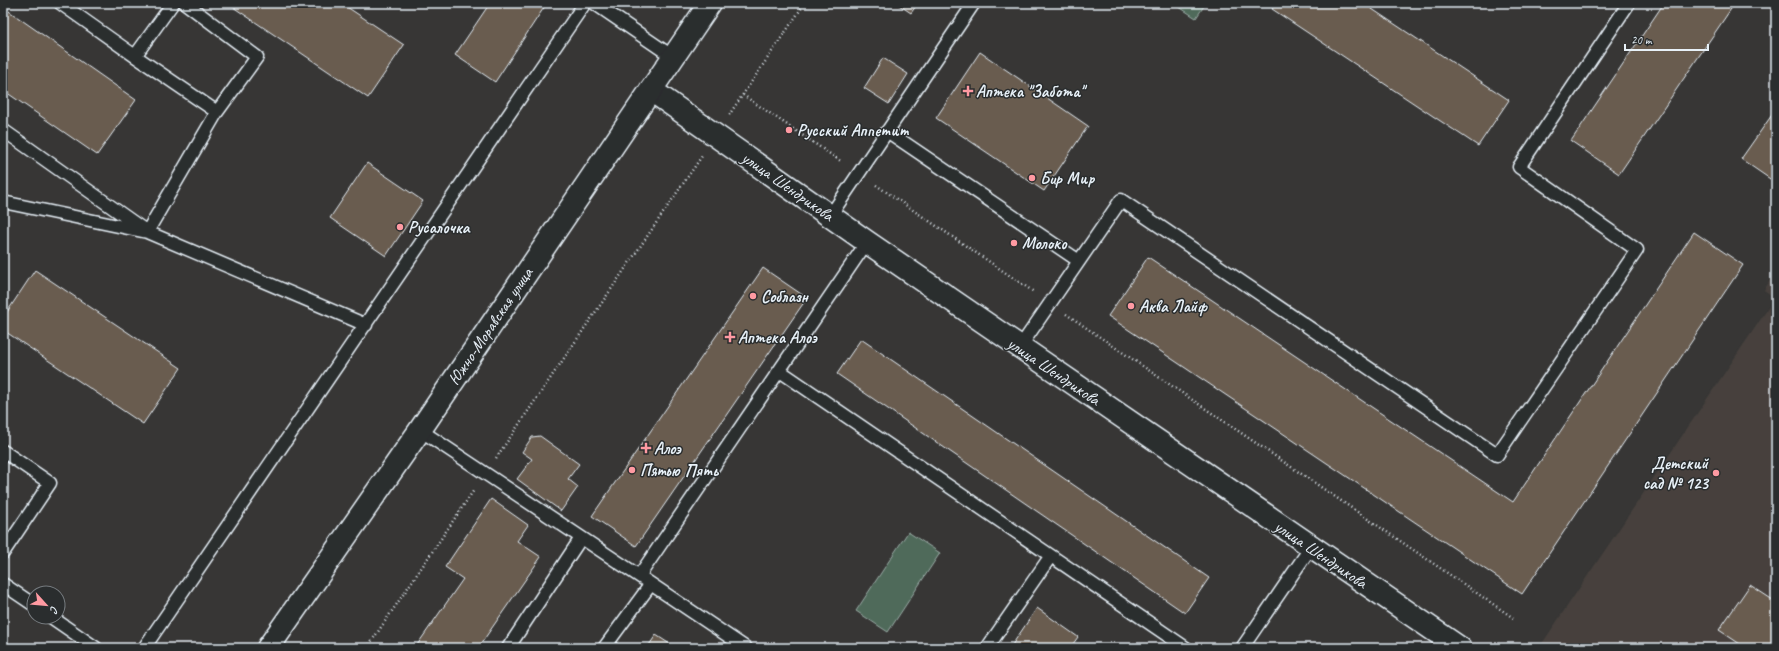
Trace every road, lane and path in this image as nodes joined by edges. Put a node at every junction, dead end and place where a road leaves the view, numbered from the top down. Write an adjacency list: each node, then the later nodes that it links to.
1 (60, 3): 10 (lane)
2 (172, 3): 10 (lane)
3 (185, 3): 14 (lane)
4 (585, 3): 25 (lane)
5 (594, 3): 11 (lane)
6 (710, 3): 11 (street, Южно-Моравская улица)
7 (805, 3): 13 (path)
8 (974, 3): 16 (lane)
9 (1629, 3): 23 (lane)
10 (135, 56): 14 (lane)
11 (673, 57): 12 (street, Южно-Моравская улица)
12 (651, 90): 17 (street, улица Шендрикова); 28 (street, Южно-Моравская улица)
13 (743, 95): 17 (path); 18 (path)
14 (217, 112): 21 (lane)
15 (3, 130): 21 (lane)
16 (887, 131): 18 (lane); 23 (lane)
17 (716, 135): 20 (street, улица Шендрикова); 30 (path)
18 (859, 173): 20 (lane); 24 (path)
19 (3, 202): 21 (lane)
20 (830, 216): 22 (street, улица Шендрикова)
21 (147, 232): 25 (lane)
22 (867, 242): 26 (street, улица Шендрикова); 27 (lane)
23 (1079, 261): 24 (lane)
24 (1050, 303): 26 (lane); 39 (path)
25 (366, 325): 42 (lane)
26 (1020, 347): 32 (street, улица Шендрикова)
27 (780, 371): 34 (lane); 35 (lane)
28 (420, 430): 30 (lane); 43 (street, Южно-Моравская улица)
29 (3, 451): 33 (lane)
30 (485, 474): 31 (lane); 44 (path)
31 (581, 538): 35 (lane); 45 (lane)
32 (1311, 547): 50 (lane); 51 (street, улица Шендрикова)
33 (3, 553)
34 (1050, 557): 48 (lane); 49 (lane)
35 (640, 576): 37 (lane)
36 (3, 584): 38 (lane)
37 (651, 584): 46 (lane); 47 (lane)
38 (26, 600)
39 (1515, 619)
40 (63, 625): 41 (lane)
41 (96, 648)
42 (144, 648)
43 (268, 648)
44 (367, 648)
45 (508, 648)
46 (604, 648)
47 (746, 648)
48 (987, 648)
49 (1186, 648)
50 (1242, 648)
51 (1460, 648)

